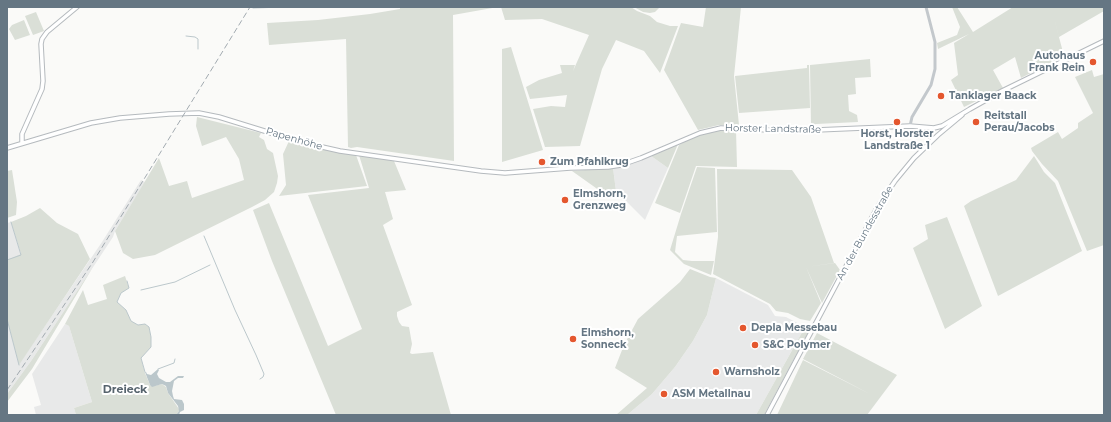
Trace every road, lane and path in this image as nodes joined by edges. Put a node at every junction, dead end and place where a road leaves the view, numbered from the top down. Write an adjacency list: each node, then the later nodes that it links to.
1 (77, 7): 8 (main road)
2 (926, 7): 5 (street)
3 (1104, 41): 4 (main road, An der Bundesstraße)
4 (970, 109): 6 (main road, Horster Landstraße); 7 (main road, An der Bundesstraße)
5 (910, 126): 6 (main road, Horster Landstraße); 10 (main road, Horster Landstraße)
6 (918, 127): 7 (main road)
7 (934, 139): 11 (main road, An der Bundesstraße)
8 (22, 143): 9 (main road, Papenhöhe); 10 (main road, Papenhöhe)
9 (7, 148)
10 (570, 168)
11 (767, 415)

